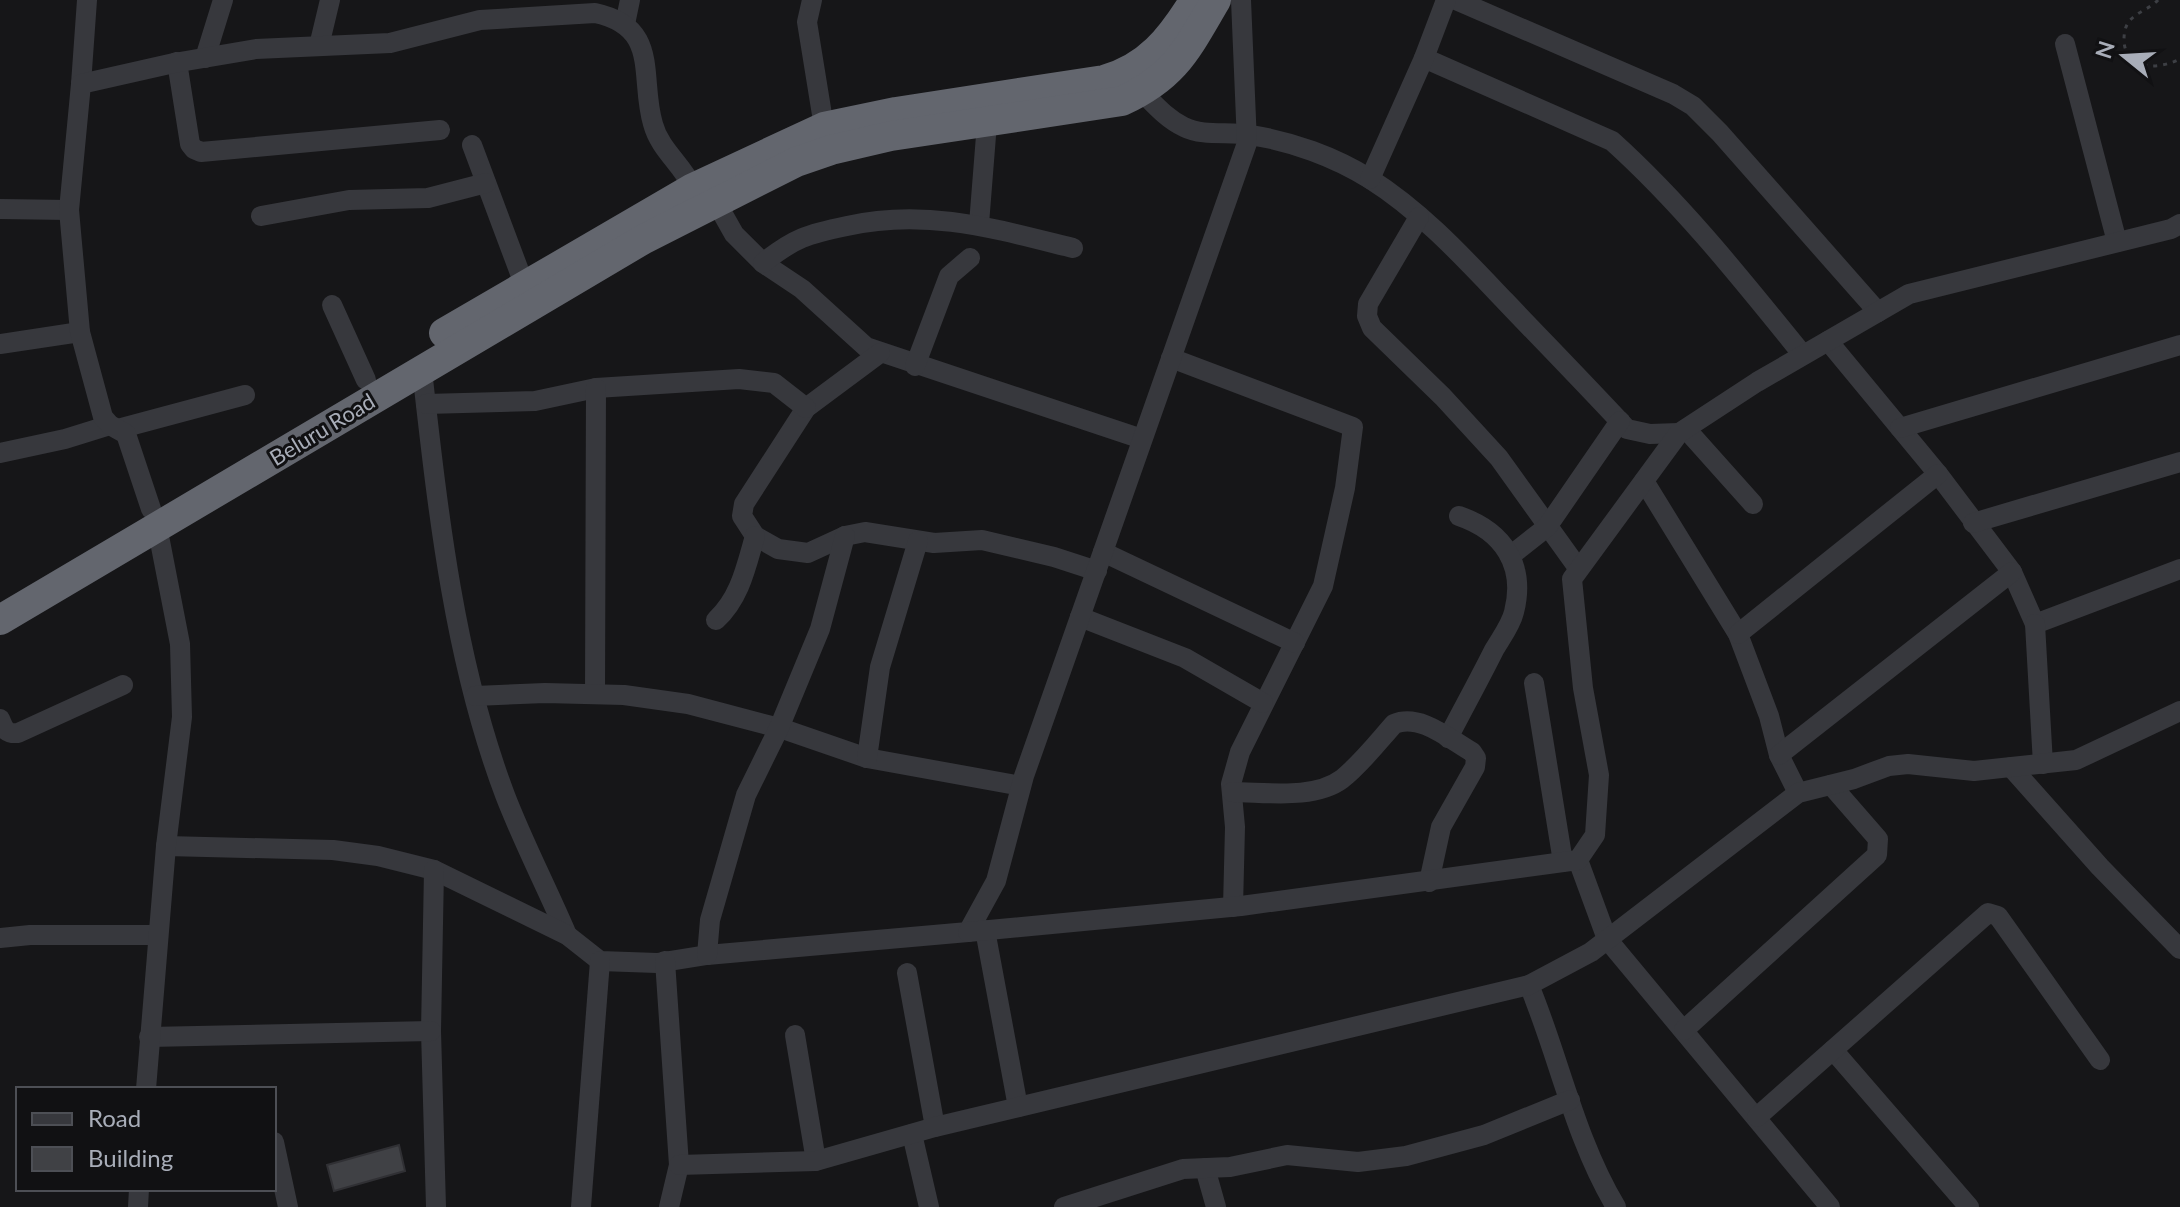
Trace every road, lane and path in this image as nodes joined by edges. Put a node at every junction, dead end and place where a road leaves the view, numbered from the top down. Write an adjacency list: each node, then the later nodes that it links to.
1 (87, 0): 19 (street)
2 (223, 0): 15 (street)
3 (330, 0): 14 (street)
4 (630, 0): 12 (street)
5 (812, 0): 22 (street)
6 (1194, 0): 22 (highway)
7 (1216, 0): 20 (highway)
8 (1241, 0): 24 (street)
9 (1446, 0): 16 (street)
10 (1456, 0): 41 (street)
11 (2158, 0): 17 (path)
12 (625, 24): 14 (street); 28 (street)
13 (2065, 44): 35 (street)
14 (319, 46): 15 (street)
15 (205, 58): 18 (street)
16 (1424, 58): 26 (street); 47 (street)
17 (2180, 59)
18 (177, 62): 19 (street); 23 (street)
19 (81, 84): 30 (street)
20 (1142, 92): 21 (highway); 24 (street)
21 (987, 123): 28 (highway); 33 (street)
22 (824, 127): 28 (highway)
23 (440, 130)
24 (1247, 134): 26 (street); 48 (street)
25 (472, 145): 27 (street)
26 (1370, 179): 32 (street)
27 (486, 183): 31 (street); 39 (street)
28 (704, 195): 38 (street); 39 (highway); 50 (highway, Beluru Road)
29 (0, 209): 30 (street)
30 (69, 210): 42 (street)
31 (261, 216)
32 (1419, 217): 56 (street); 69 (street)
33 (979, 224): 36 (street); 38 (street)
34 (2180, 224): 35 (street)
35 (2117, 242): 41 (street)
36 (1073, 248)
37 (970, 258): 49 (street)
38 (763, 263): 46 (street)
39 (524, 284): 51 (highway)
40 (332, 305): 51 (street)
41 (1878, 312): 43 (street)
42 (80, 332): 44 (street); 57 (street)
43 (1828, 341): 47 (street); 58 (street)
44 (0, 344)
45 (2180, 345): 58 (street)
46 (880, 353): 49 (street); 55 (street)
47 (1803, 355): 59 (street)
48 (1171, 358): 60 (street); 84 (street)
49 (915, 366): 60 (street)
50 (422, 370): 54 (street); 67 (highway, Beluru Road)
51 (366, 380): 67 (highway)
52 (596, 388): 54 (street); 55 (street); 87 (street)
53 (245, 395): 57 (street)
54 (426, 404): 88 (street)
55 (806, 408): 70 (street)
56 (1620, 421): 59 (street); 69 (street)
57 (114, 427): 61 (street); 67 (street)
58 (1900, 428): 63 (street)
59 (1683, 431): 64 (street); 65 (street)
60 (1142, 439): 74 (street)
61 (0, 453)
62 (2180, 462): 68 (street)
63 (1938, 474): 68 (street); 83 (street)
64 (1644, 481): 75 (street); 83 (street)
65 (1753, 504)
66 (1459, 516): 73 (street)
67 (154, 517): 78 (highway); 80 (highway, Beluru Road); 102 (street)
68 (1973, 523): 77 (street)
69 (1547, 527): 73 (street); 75 (street)
70 (755, 536): 71 (street); 81 (street)
71 (845, 536): 72 (street); 92 (street)
72 (918, 541): 74 (street); 95 (street)
73 (1510, 556): 93 (street)
74 (1100, 562): 79 (street); 84 (street)
75 (1578, 568): 103 (street)
76 (2180, 569): 82 (street)
77 (2012, 572): 82 (street); 94 (street)
78 (0, 599)
79 (1080, 617): 89 (street); 99 (street)
80 (0, 620)
81 (716, 620)
82 (2035, 624): 96 (street)
83 (1738, 634): 94 (street)
84 (1295, 643): 89 (street)
85 (1534, 683): 103 (street)
86 (123, 685): 91 (street)
87 (595, 694): 88 (street); 92 (street)
88 (475, 696): 109 (street)
89 (1263, 703): 100 (street)
90 (2180, 711): 96 (street)
91 (0, 719)
92 (779, 728): 95 (street); 113 (street)
93 (1448, 738): 100 (street); 105 (street)
94 (1779, 755): 101 (street)
95 (867, 758): 99 (street)
96 (2043, 764): 97 (street)
97 (2011, 767): 98 (street); 112 (street)
98 (1831, 785): 101 (street); 118 (street)
99 (1021, 786): 107 (street)
100 (1232, 792): 106 (street)
101 (1798, 793): 111 (street)
102 (166, 846): 104 (street); 108 (street)
103 (1571, 861): 105 (street); 111 (street)
104 (434, 870): 109 (street); 119 (street)
105 (1429, 882): 106 (street)
106 (1233, 907): 107 (street)
107 (976, 931): 113 (street); 126 (street)
108 (158, 935): 110 (street); 121 (street)
109 (567, 935): 114 (street)
110 (0, 938)
111 (1607, 939): 117 (street); 118 (street)
112 (2180, 949)
113 (707, 955): 115 (street)
114 (600, 961): 115 (street); 135 (street)
115 (665, 961): 132 (street)
116 (907, 973): 128 (street)
117 (1529, 985): 125 (street); 126 (street)
118 (1684, 1030): 127 (street)
119 (431, 1031): 121 (street); 137 (street)
120 (795, 1035): 131 (street)
121 (149, 1037): 124 (street)
122 (1833, 1050): 123 (street); 127 (street); 145 (street)
123 (2100, 1060)
124 (146, 1087)
125 (1570, 1100): 133 (street); 143 (street)
126 (1018, 1107): 128 (street)
127 (1757, 1117): 144 (street)
128 (935, 1127): 129 (street)
129 (912, 1134): 131 (street); 140 (street)
130 (276, 1151): 136 (street)
131 (816, 1161): 132 (street)
132 (679, 1165): 139 (street)
133 (1205, 1168): 134 (street); 142 (street)
134 (1118, 1198): 141 (street)
135 (581, 1203): 138 (street)
136 (288, 1207)
137 (436, 1207)
138 (562, 1207)
139 (669, 1207)
140 (929, 1207)
141 (1064, 1207)
142 (1216, 1207)
143 (1616, 1207)
144 (1830, 1207)
145 (1969, 1207)

